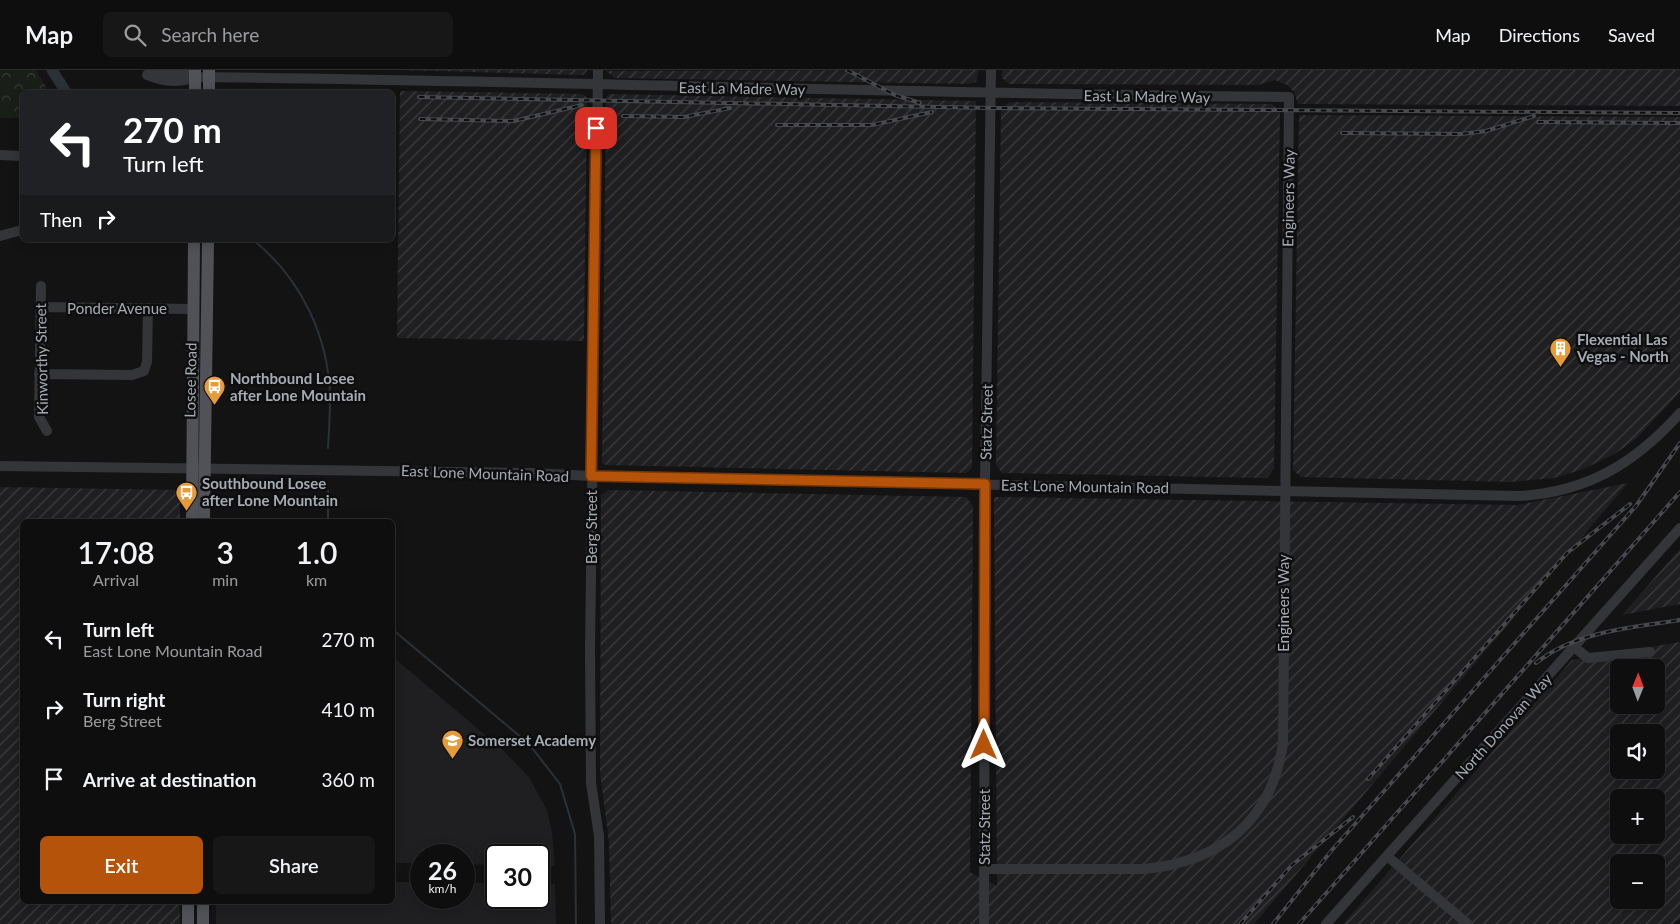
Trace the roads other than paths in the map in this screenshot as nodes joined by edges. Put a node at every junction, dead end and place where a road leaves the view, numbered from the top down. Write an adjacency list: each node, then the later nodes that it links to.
1 (598, 70): 5 (street, Berg Street)
2 (991, 70): 8 (street, Statz Street)
3 (195, 74): 4 (street, East La Madre Way); 6 (main road)
4 (209, 74): 5 (street, East La Madre Way); 7 (main road)
5 (597, 85): 8 (street, East La Madre Way); 27 (street, Berg Street)
6 (195, 90)
7 (209, 90)
8 (991, 94): 9 (street, East La Madre Way); 28 (street, Statz Street)
9 (1289, 97): 29 (street, Engineers Way)
10 (0, 155): 11 (street)
11 (20, 156)
12 (20, 231): 13 (street)
13 (0, 236)
14 (194, 242): 21 (main road, Losee Road)
15 (201, 242): 17 (main road)
16 (208, 242): 17 (main road, Losee Road)
17 (208, 270): 26 (main road, Losee Road)
18 (41, 286): 19 (street, Kinworthy Street)
19 (40, 308): 20 (street, Ponder Avenue); 22 (street, Kinworthy Street)
20 (148, 308): 21 (street, Ponder Avenue); 22 (street)
21 (194, 309): 26 (main road, Losee Road)
22 (39, 374): 24 (street, Kinworthy Street)
23 (1680, 413): 29 (street, East Lone Mountain Road)
24 (47, 431)
25 (0, 466): 26 (street, East Lone Mountain Road)
26 (198, 468): 27 (street, East Lone Mountain Road); 30 (main road, Losee Road); 31 (main road, Losee Road)
27 (591, 476): 28 (street, East Lone Mountain Road); 41 (street, Berg Street)
28 (985, 484): 29 (street, East Lone Mountain Road); 36 (street, Statz Street)
29 (1284, 491): 36 (street, Engineers Way)
30 (192, 519)
31 (204, 519)
32 (1680, 528): 33 (street, North Donovan Way)
33 (1574, 647): 34 (street); 35 (street, North Donovan Way)
34 (1650, 652)
35 (1387, 856): 43 (street, North Donovan Way); 44 (street)
36 (984, 869): 42 (street, Statz Street)
37 (188, 904): 39 (main road)
38 (203, 904): 40 (main road)
39 (188, 924)
40 (203, 924)
41 (600, 924)
42 (984, 924)
43 (1326, 924)
44 (1468, 924)

